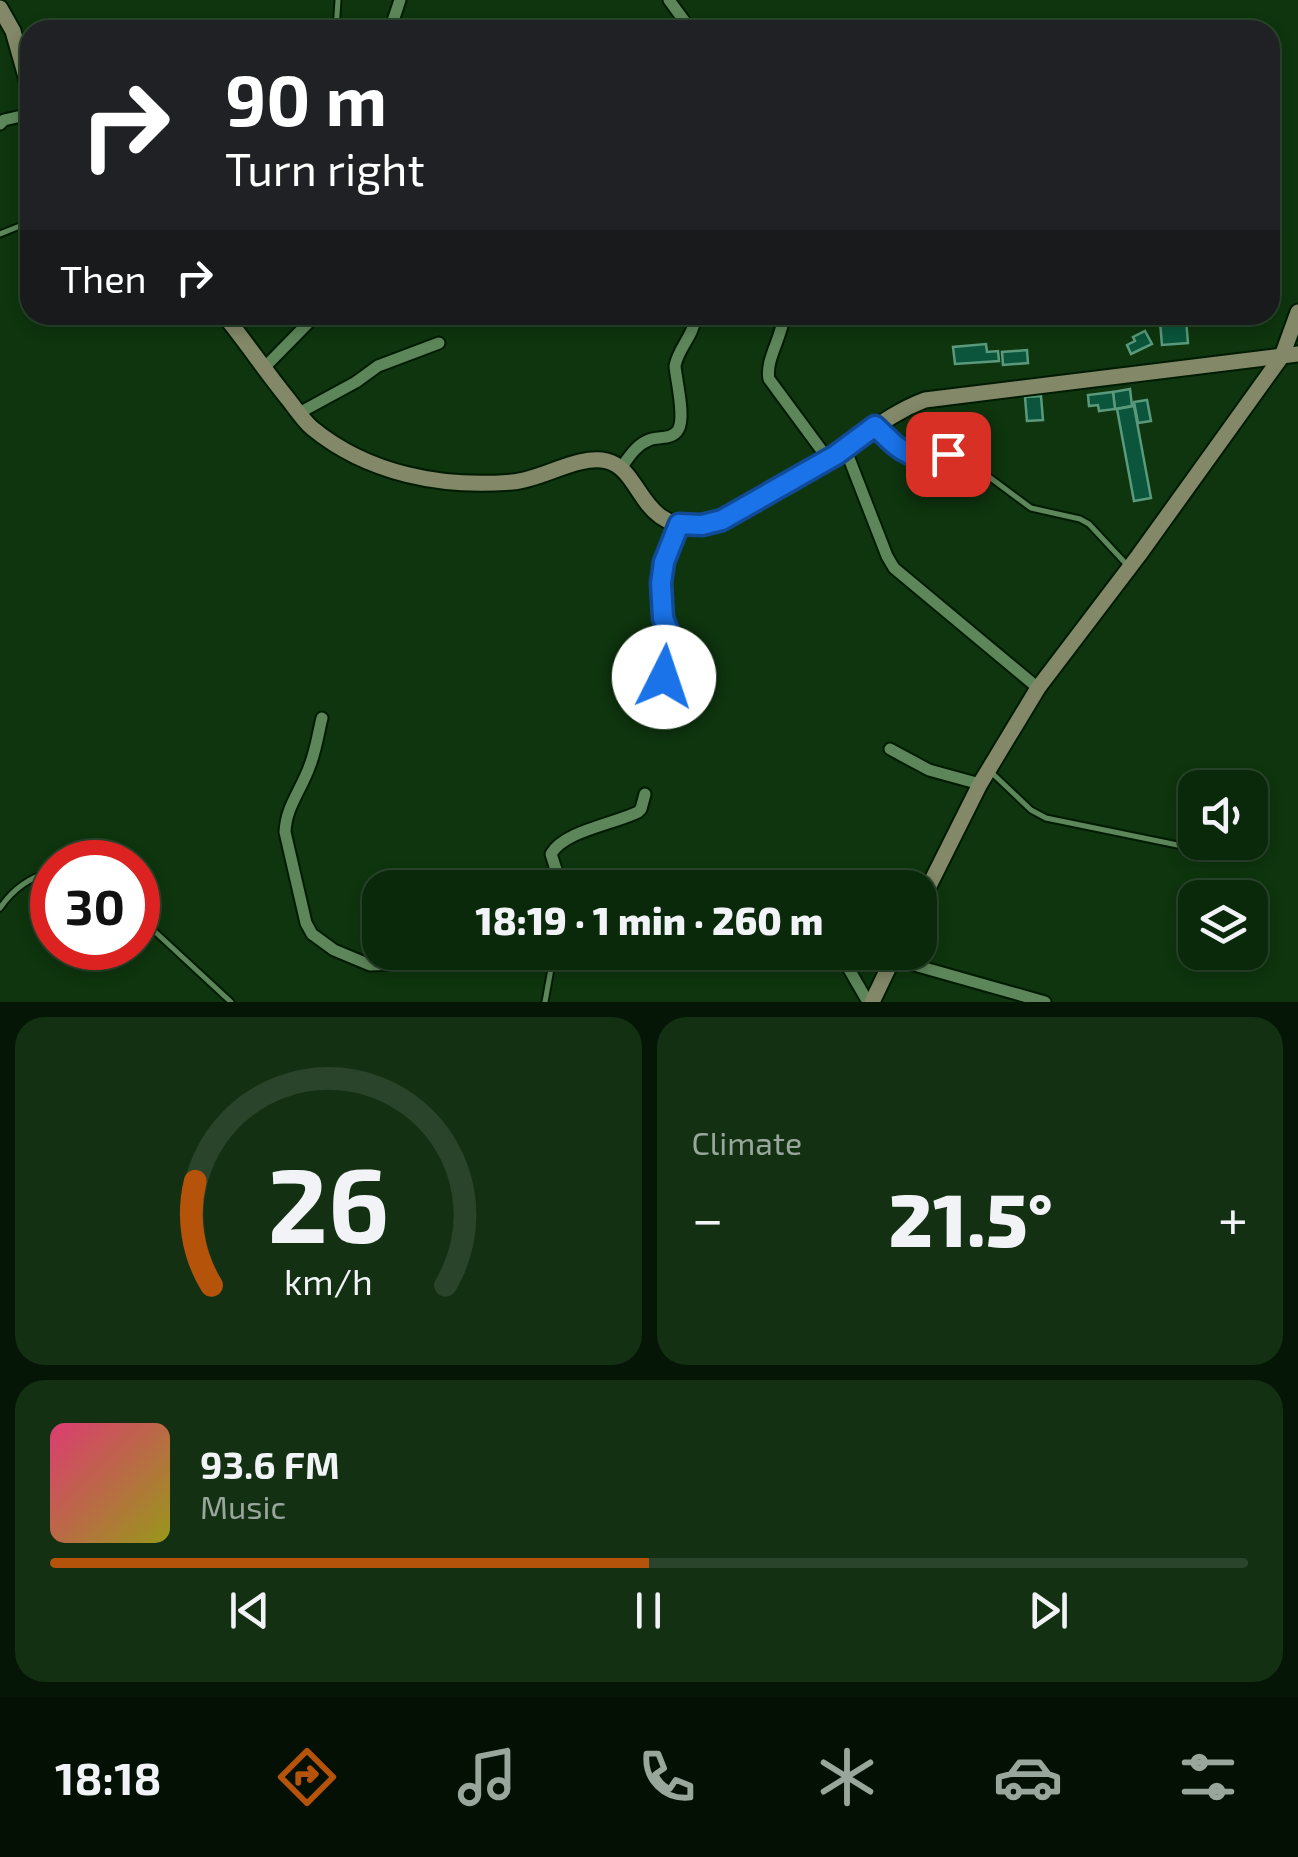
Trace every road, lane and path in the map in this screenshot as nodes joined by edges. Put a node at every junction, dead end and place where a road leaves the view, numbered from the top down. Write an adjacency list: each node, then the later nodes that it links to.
1 (2, 12): 2 (street)
2 (20, 56)
3 (1298, 312): 9 (street)
4 (232, 325): 10 (street)
5 (306, 325): 10 (street)
6 (694, 325): 15 (street)
7 (783, 325): 14 (street)
8 (439, 343): 11 (street)
9 (1290, 355): 12 (street); 17 (street)
10 (263, 368): 11 (street)
11 (299, 412): 15 (street)
12 (875, 426): 13 (street); 17 (lane)
13 (845, 448): 14 (street); 19 (street)
14 (828, 459): 16 (street)
15 (620, 468): 16 (street)
16 (679, 524): 18 (street)
17 (1130, 567): 19 (street)
18 (664, 677)
19 (1038, 688): 22 (street)
20 (322, 718): 30 (street)
21 (890, 749): 22 (street)
22 (984, 777): 24 (lane); 26 (street)
23 (645, 794): 25 (street)
24 (1178, 845)
25 (556, 870)
26 (937, 870)
27 (30, 880): 28 (lane)
28 (0, 908)
29 (160, 936): 35 (lane)
30 (362, 962)
31 (549, 970): 36 (lane)
32 (851, 970): 37 (street)
33 (887, 970): 37 (street)
34 (935, 970): 38 (street)
35 (231, 1002)
36 (545, 1002)
37 (870, 1002)
38 (1046, 1002)

